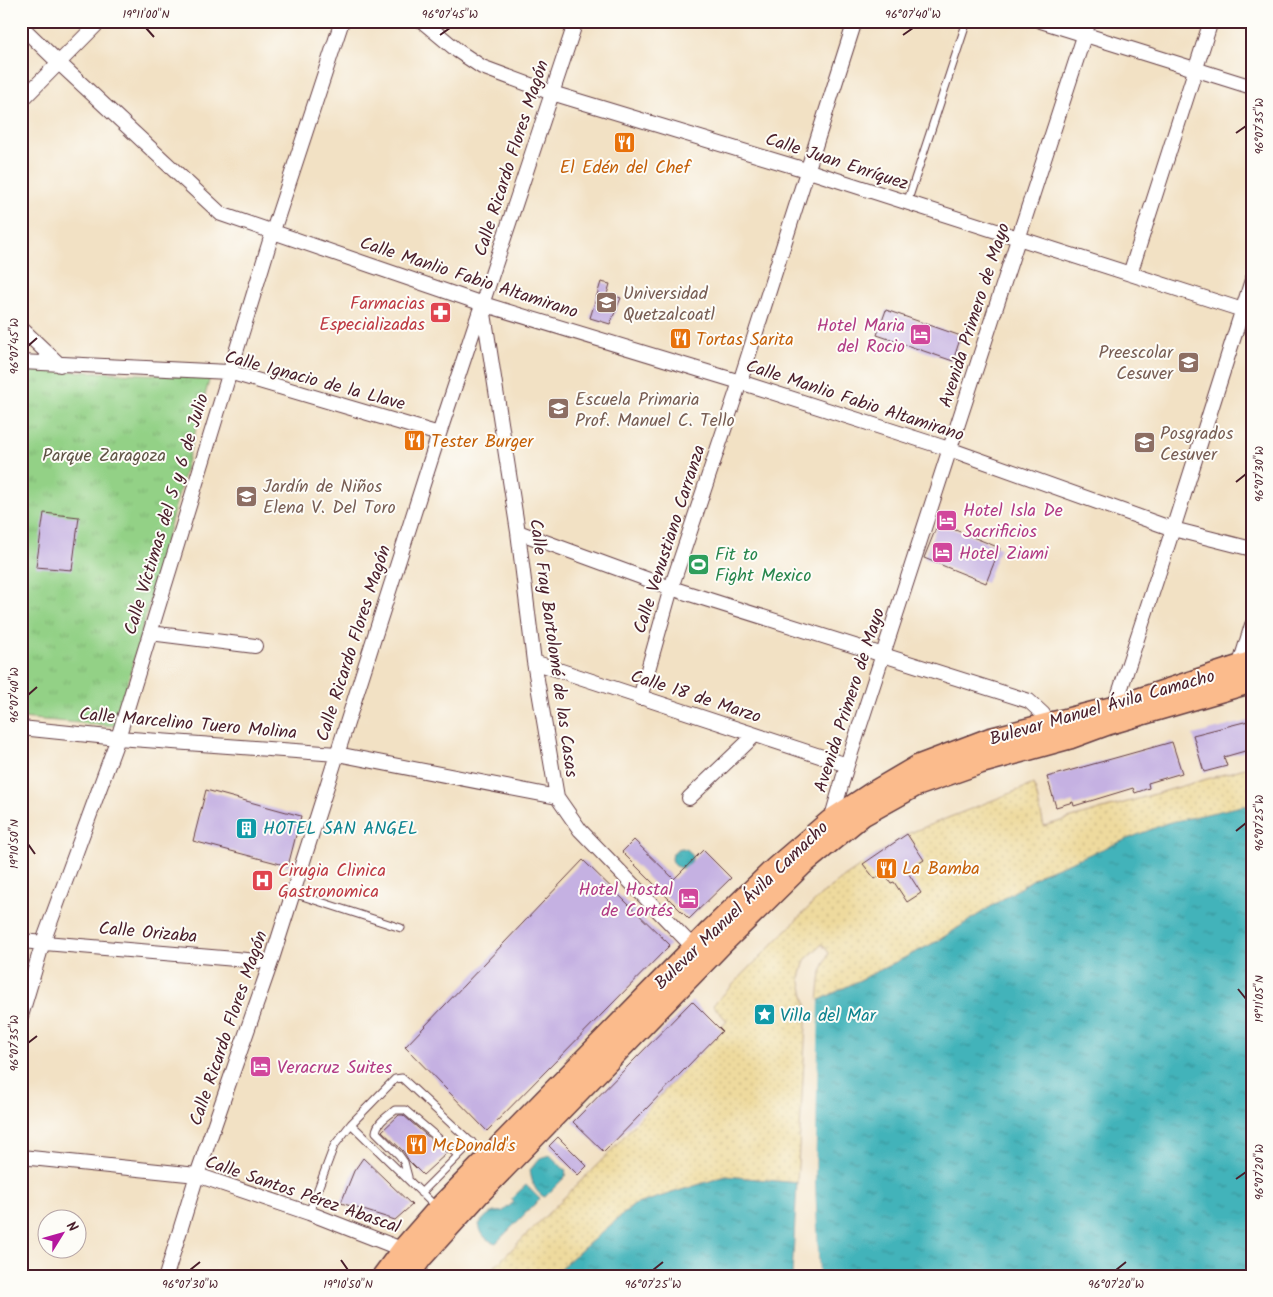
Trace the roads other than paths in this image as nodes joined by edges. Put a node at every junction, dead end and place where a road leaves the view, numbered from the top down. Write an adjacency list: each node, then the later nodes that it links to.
1 (100, 21): 11 (street)
2 (342, 21): 18 (street, Calle Víctimas del 5 y 6 de Julio)
3 (422, 21): 14 (street, Calle Juan Enríquez)
4 (576, 21): 14 (street, Calle Ricardo Flores Magón)
5 (855, 21): 16 (street, Calle Venustiano Carranza)
6 (967, 21): 17 (lane)
7 (1041, 21): 10 (street)
8 (1211, 21): 12 (street)
9 (21, 26): 11 (street, Calle Manlio Fabio Altamirano)
10 (1087, 28): 12 (street); 19 (street, Avenida Primero de Mayo)
11 (58, 62): 15 (street); 18 (street, Calle Manlio Fabio Altamirano)
12 (1195, 68): 13 (street); 20 (street)
13 (1252, 87)
14 (552, 93): 16 (street, Calle Juan Enríquez); 22 (street, Calle Ricardo Flores Magón)
15 (21, 100)
16 (806, 170): 17 (street, Calle Juan Enríquez); 28 (street, Calle Venustiano Carranza)
17 (907, 202): 19 (street, Calle Juan Enríquez)
18 (273, 231): 22 (street, Calle Manlio Fabio Altamirano); 27 (street, Calle Víctimas del 5 y 6 de Julio)
19 (1019, 239): 20 (street, Calle Juan Enríquez); 30 (street, Avenida Primero de Mayo)
20 (1130, 274): 23 (street, Calle Juan Enríquez)
21 (1252, 280): 23 (street)
22 (483, 304): 28 (street, Calle Manlio Fabio Altamirano); 29 (street, Calle Ricardo Flores Magón); 32 (street, Calle Fray Bartolomé de las Casas)
23 (1247, 312): 31 (street)
24 (21, 328): 26 (street)
25 (21, 362): 26 (street, Calle Ignacio de la Llave)
26 (60, 365): 27 (street, Calle Ignacio de la Llave)
27 (229, 372): 29 (street, Calle Ignacio de la Llave); 36 (street, Calle Víctimas del 5 y 6 de Julio)
28 (740, 382): 30 (street, Calle Manlio Fabio Altamirano); 34 (street, Calle Venustiano Carranza)
29 (439, 434): 47 (street, Calle Ricardo Flores Magón)
30 (950, 449): 31 (street, Calle Manlio Fabio Altamirano); 38 (street, Avenida Primero de Mayo)
31 (1173, 529): 33 (street, Calle Manlio Fabio Altamirano); 42 (street)
32 (518, 532): 34 (street); 39 (street, Calle Fray Bartolomé de las Casas)
33 (1252, 550)
34 (671, 588): 38 (street); 41 (street, Calle Venustiano Carranza)
35 (1252, 625): 40 (street)
36 (150, 633): 37 (street); 46 (street, Calle Víctimas del 5 y 6 de Julio)
37 (255, 646)
38 (883, 656): 43 (street); 48 (street, Avenida Primero de Mayo)
39 (534, 662): 41 (street, Calle 18 de Marzo); 49 (street, Calle Fray Bartolomé de las Casas)
40 (1244, 675): 42 (main road, Bulevar Manuel Ávila Camacho)
41 (640, 698): 45 (street, Calle 18 de Marzo)
42 (1111, 715): 43 (main road, Bulevar Manuel Ávila Camacho); 69 (main road, Bulevar Manuel Ávila Camacho)
43 (1048, 724): 51 (main road, Bulevar Manuel Ávila Camacho)
44 (21, 728): 46 (street, Calle Marcelino Tuero Molina)
45 (755, 735): 48 (street, Calle 18 de Marzo); 50 (street)
46 (118, 738): 47 (street, Calle Marcelino Tuero Molina); 55 (street, Calle Víctimas del 5 y 6 de Julio)
47 (337, 754): 49 (street, Calle Marcelino Tuero Molina); 52 (street, Calle Ricardo Flores Magón)
48 (847, 765): 51 (street, Avenida Primero de Mayo)
49 (557, 797): 56 (street, Calle Fray Bartolomé de las Casas)
50 (689, 798)
51 (831, 820): 56 (main road, Bulevar Manuel Ávila Camacho)
52 (293, 893): 53 (lane); 57 (street, Calle Ricardo Flores Magón)
53 (401, 928)
54 (21, 941): 55 (street, Calle Orizaba)
55 (43, 942): 57 (street, Calle Orizaba); 58 (street, Calle Víctimas del 5 y 6 de Julio)
56 (694, 948): 63 (main road, Bulevar Manuel Ávila Camacho)
57 (271, 962): 64 (street, Calle Ricardo Flores Magón)
58 (21, 1016)
59 (351, 1124): 60 (lane); 65 (lane); 68 (lane)
60 (472, 1142): 61 (lane); 63 (lane)
61 (458, 1155): 65 (lane); 66 (lane)
62 (21, 1156): 64 (street, Calle Santos Pérez Abascal)
63 (489, 1158): 67 (main road, Bulevar Manuel Ávila Camacho)
64 (197, 1175): 68 (street, Calle Santos Pérez Abascal); 70 (street, Calle Ricardo Flores Magón)
65 (409, 1180): 66 (lane)
66 (422, 1193): 67 (lane)
67 (438, 1210): 69 (main road, Bulevar Manuel Ávila Camacho)
68 (309, 1213): 69 (street, Calle Santos Pérez Abascal)
69 (412, 1254): 71 (main road, Bulevar Manuel Ávila Camacho); 72 (main road, Bulevar Manuel Ávila Camacho)
70 (166, 1276)
71 (383, 1276)
72 (408, 1276)

